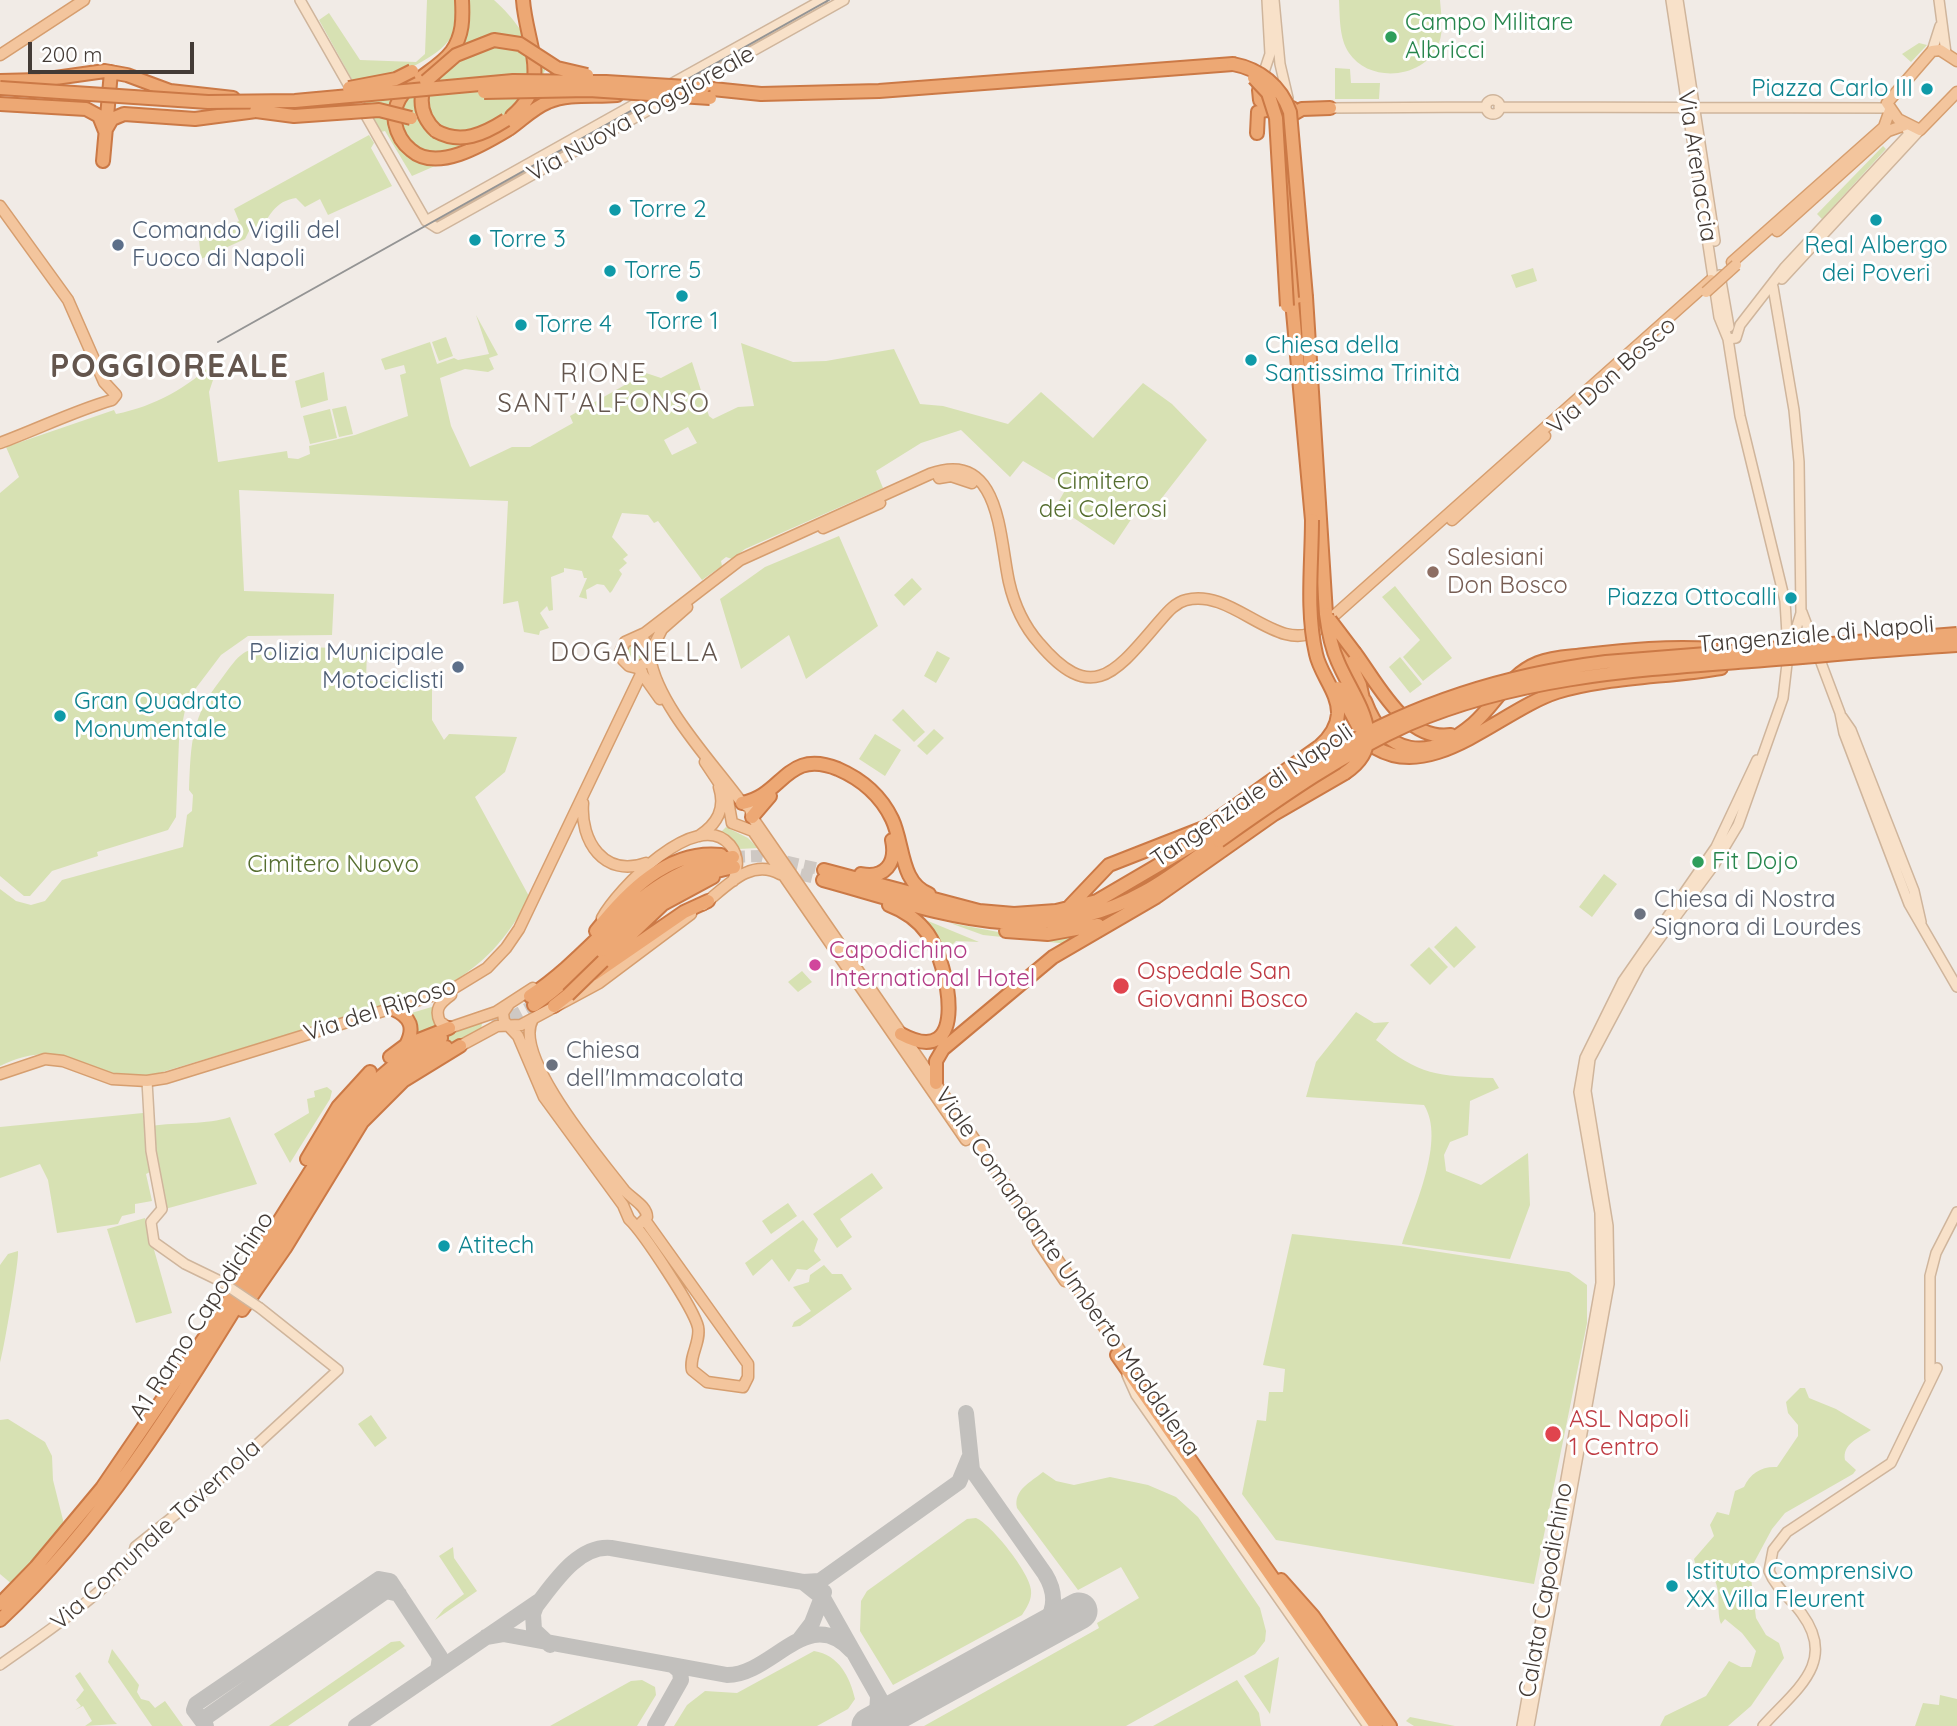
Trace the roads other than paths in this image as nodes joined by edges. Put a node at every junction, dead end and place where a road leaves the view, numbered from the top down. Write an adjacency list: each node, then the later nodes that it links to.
1 (76, 0): 16 (main road)
2 (84, 0): 16 (main road)
3 (300, 0): 41 (main road)
4 (462, 0): 14 (highway)
5 (523, 0): 36 (highway, bridge)
6 (822, 0): 41 (main road, Via Nuova Poggioreale)
7 (844, 0): 41 (main road, Via Nuova Poggioreale)
8 (1267, 0): 22 (main road)
9 (1274, 0): 25 (main road)
10 (1671, 0): 28 (main road, Via Arenaccia)
11 (1678, 0): 28 (main road, Via Arenaccia)
12 (1939, 0): 13 (main road)
13 (1941, 24): 15 (main road); 17 (main road)
14 (460, 33): 21 (highway, bridge); 27 (highway, bridge)
15 (1932, 51): 17 (main road); 31 (main road)
16 (0, 53)
17 (1953, 58)
18 (111, 72): 19 (highway); 27 (highway, bridge); 35 (highway)
19 (0, 81)
20 (0, 88): 27 (highway, bridge)
21 (639, 88): 27 (highway, bridge); 36 (highway, bridge); 48 (highway, bridge); 48 (highway, bridge)
22 (1259, 90): 30 (highway)
23 (1956, 92): 34 (main road)
24 (0, 96): 27 (highway)
25 (1291, 102): 29 (main road); 32 (highway)
26 (0, 104): 35 (highway)
27 (256, 106): 35 (highway); 36 (highway, bridge)
28 (1691, 107): 29 (main road); 31 (main road); 46 (main road, Via Arenaccia); 47 (main road, Via Arenaccia)
29 (1330, 108): 32 (highway)
30 (1271, 109): 37 (highway); 38 (highway)
31 (1890, 109): 33 (main road); 43 (main road, Via Don Bosco)
32 (1288, 118): 38 (highway)
33 (1905, 124): 34 (main road); 42 (main road); 43 (main road, Via Don Bosco)
34 (1920, 130): 42 (main road)
35 (105, 131): 39 (highway)
36 (436, 131)
37 (1257, 133)
38 (1282, 158): 48 (highway, bridge); 50 (highway)
39 (103, 161)
40 (0, 206): 49 (main road)
41 (426, 221)
42 (1827, 228): 44 (main road)
43 (1734, 264): 45 (main road, Via Don Bosco, bridge); 45 (main road, Via Don Bosco, bridge)
44 (1773, 287): 47 (main road); 52 (main road, Calata Capodichino)
45 (1699, 296): 56 (main road, Via Don Bosco)
46 (1726, 315): 47 (main road); 47 (main road, Via Arenaccia)
47 (1733, 329): 51 (main road, Via Arenaccia)
48 (1309, 413): 50 (highway)
49 (0, 443)
50 (1315, 518): 53 (highway); 68 (highway, bridge); 78 (highway, bridge)
51 (1785, 601): 54 (main road); 64 (main road, Calata Capodichino)
52 (1800, 607): 54 (main road, Calata Capodichino); 57 (main road)
53 (1326, 614): 56 (highway, bridge); 68 (highway, bridge)
54 (1800, 621): 57 (main road); 64 (main road, Calata Capodichino)
55 (670, 622): 58 (main road); 63 (main road); 66 (main road)
56 (1326, 631): 58 (main road); 67 (highway); 69 (highway, bridge)
57 (1812, 633): 91 (main road)
58 (1027, 634): 60 (main road)
59 (1957, 634): 62 (highway, Tangenziale di Napoli, bridge)
60 (635, 638): 63 (main road); 66 (main road)
61 (1957, 645): 65 (highway, Tangenziale di Napoli, bridge)
62 (1741, 652): 69 (highway, bridge); 78 (highway, Tangenziale di Napoli, bridge)
63 (651, 654): 66 (main road, Viale Comandante Umberto Maddalena); 66 (main road)
64 (1788, 655): 117 (main road, Calata Capodichino)
65 (1762, 660): 70 (highway, bridge); 78 (highway, Tangenziale di Napoli, bridge)
66 (646, 675): 71 (main road, Viale Comandante Umberto Maddalena); 72 (main road, Via del Riposo); 73 (main road, Viale Comandante Umberto Maddalena)
67 (1364, 701): 68 (highway, bridge); 69 (highway, bridge)
68 (1363, 728): 78 (highway, bridge)
69 (1465, 730)
70 (1376, 748)
71 (717, 780): 74 (main road, Viale Comandante Umberto Maddalena); 77 (main road)
72 (584, 796): 80 (main road); 92 (main road, Via del Riposo)
73 (742, 803): 74 (main road); 75 (main road, Viale Comandante Umberto Maddalena); 86 (highway)
74 (729, 812): 75 (main road, Viale Comandante Umberto Maddalena); 76 (main road)
75 (748, 821): 81 (highway); 82 (main road, Viale Comandante Umberto Maddalena); 100 (main road, Viale Comandante Umberto Maddalena)
76 (708, 836): 77 (main road); 83 (main road)
77 (697, 838): 80 (main road)
78 (1214, 839): 87 (highway, Tangenziale di Napoli); 87 (highway, Tangenziale di Napoli); 88 (highway, Tangenziale di Napoli); 89 (highway)
79 (733, 861): 90 (highway); 94 (highway); 95 (highway, bridge)
80 (650, 862): 90 (main road)
81 (824, 875): 84 (highway, Tangenziale di Napoli); 86 (highway, Tangenziale di Napoli)
82 (784, 876): 83 (main road); 107 (main road, Viale Comandante Umberto Maddalena)
83 (733, 881): 85 (main road)
84 (848, 887): 88 (highway, Tangenziale di Napoli); 100 (highway)
85 (708, 901): 94 (highway); 95 (main road)
86 (979, 911): 87 (highway, Tangenziale di Napoli)
87 (1056, 911)
88 (942, 914): 89 (highway)
89 (1125, 915): 106 (highway)
90 (593, 934): 93 (main road)
91 (1956, 983)
92 (462, 985): 96 (main road, Via del Riposo); 101 (main road)
93 (509, 1004): 97 (main road); 98 (main road)
94 (534, 1005): 95 (main road); 98 (main road); 108 (main road)
95 (554, 1006)
96 (393, 1009): 102 (highway); 105 (main road, Via del Riposo)
97 (475, 1020): 99 (main road); 101 (main road)
98 (510, 1026): 99 (main road); 110 (main road)
99 (481, 1033): 103 (main road)
100 (901, 1034): 106 (main road, Viale Comandante Umberto Maddalena)
101 (445, 1037): 102 (highway); 114 (highway, A1 Ramo Capodichino); 115 (highway, A1 Ramo Capodichino)
102 (406, 1045): 114 (highway)
103 (460, 1046): 115 (highway)
104 (0, 1074): 105 (main road, Via del Riposo)
105 (147, 1081): 121 (main road, Via Comunale Tavernola, bridge)
106 (936, 1083): 107 (main road, Viale Comandante Umberto Maddalena)
107 (978, 1151): 111 (main road, Viale Comandante Umberto Maddalena)
108 (637, 1205): 110 (main road); 112 (main road)
109 (1957, 1212): 128 (main road)
110 (628, 1214): 113 (main road)
111 (1023, 1215): 116 (main road, Viale Comandante Umberto Maddalena); 118 (main road, Viale Comandante Umberto Maddalena)
112 (645, 1220): 113 (main road); 113 (main road)
113 (634, 1223)
114 (220, 1315): 119 (highway, A1 Ramo Capodichino)
115 (210, 1348): 120 (highway, A1 Ramo Capodichino)
116 (1117, 1355): 122 (main road, Viale Comandante Umberto Maddalena); 123 (highway)
117 (1552, 1570): 126 (main road, Calata Capodichino); 127 (main road, Calata Capodichino)
118 (1276, 1575): 124 (main road, Viale Comandante Umberto Maddalena); 125 (highway)
119 (0, 1604)
120 (0, 1620)
121 (0, 1665)
122 (1367, 1726)
123 (1376, 1726)
124 (1383, 1726)
125 (1390, 1726)
126 (1522, 1726)
127 (1529, 1726)
128 (1763, 1726)

